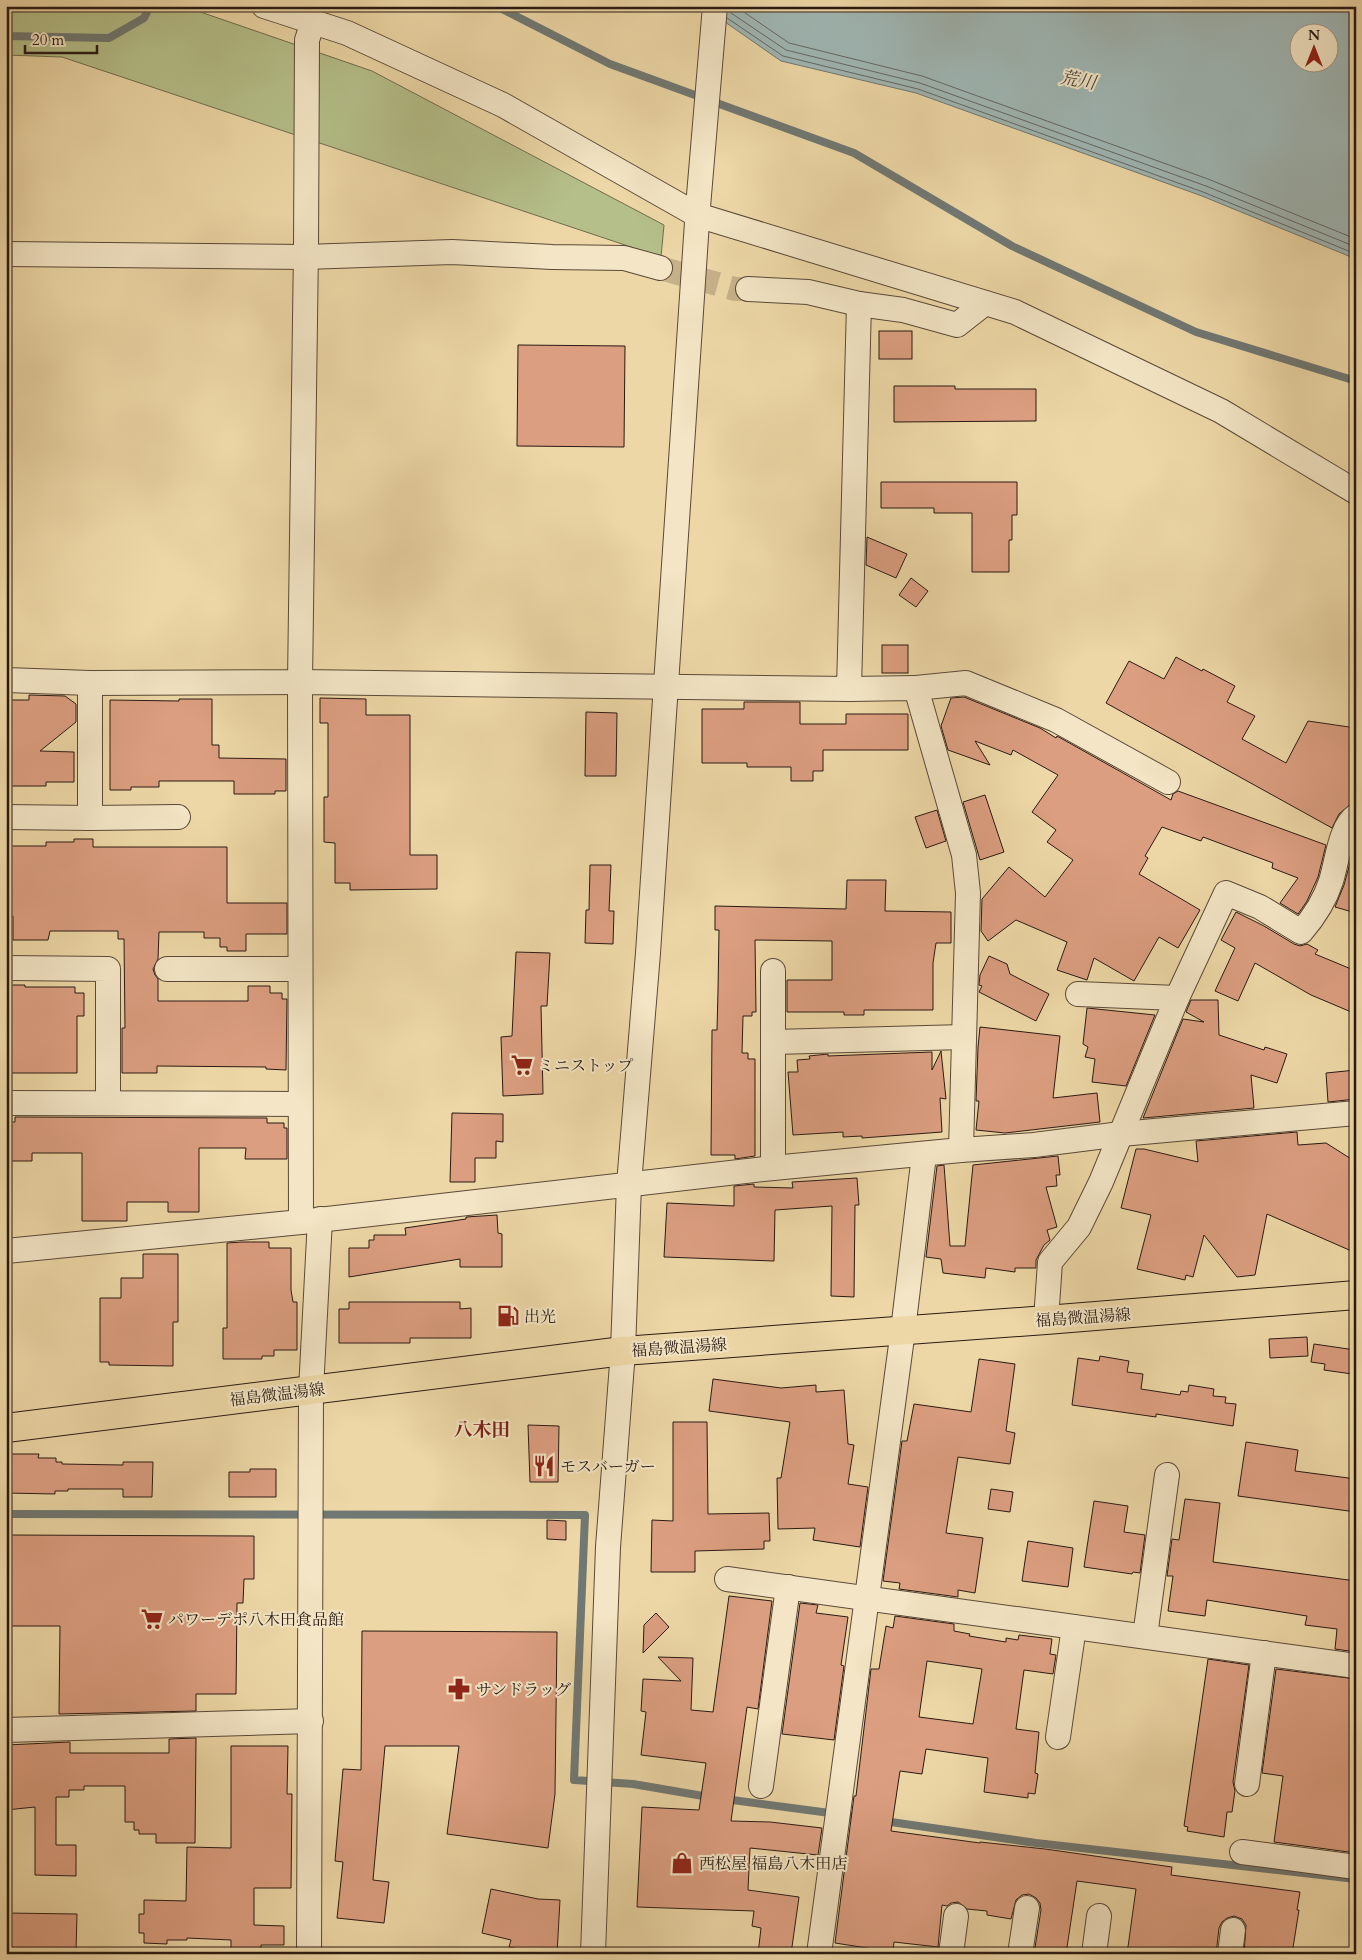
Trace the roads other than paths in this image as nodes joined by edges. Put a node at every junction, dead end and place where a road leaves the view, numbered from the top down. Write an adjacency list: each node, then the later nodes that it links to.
1 (264, 6): 3 (street)
2 (715, 6): 4 (street)
3 (313, 22): 4 (street); 6 (street)
4 (698, 211): 9 (street); 15 (street)
5 (6, 254): 6 (street)
6 (305, 258): 7 (street); 13 (street)
7 (660, 268)
8 (748, 289): 10 (street)
9 (986, 303): 10 (street); 11 (street)
10 (859, 304): 17 (street)
11 (1356, 492)
12 (6, 680): 14 (street)
13 (300, 682): 14 (street); 15 (street); 25 (street)
14 (90, 683): 22 (street)
15 (665, 687): 17 (street); 39 (street)
16 (916, 688): 17 (street); 18 (street); 29 (street)
17 (849, 689)
18 (1168, 782)
19 (1356, 816): 28 (street)
20 (6, 817): 22 (street)
21 (178, 817): 22 (street)
22 (90, 818)
23 (6, 968): 32 (street)
24 (167, 969): 25 (street)
25 (299, 969): 33 (street)
26 (773, 971): 30 (street)
27 (1078, 994): 28 (street)
28 (1176, 998): 35 (street)
29 (964, 1036): 30 (street); 36 (street)
30 (774, 1042): 38 (street)
31 (6, 1102): 32 (street)
32 (108, 1103): 33 (street)
33 (300, 1104): 40 (street)
34 (1356, 1113): 35 (street)
35 (1121, 1134): 36 (street); 43 (street)
36 (961, 1150): 37 (street)
37 (924, 1155): 38 (street); 44 (street)
38 (773, 1168): 39 (street)
39 (629, 1184): 40 (street); 45 (street)
40 (310, 1221): 41 (street); 46 (street)
41 (6, 1251)
42 (1356, 1295): 43 (main road, 福島微温湯線)
43 (1046, 1320): 44 (main road, 福島微温湯線)
44 (903, 1330): 45 (main road, 福島微温湯線); 51 (street)
45 (622, 1351): 46 (main road, 福島微温湯線); 68 (street)
46 (311, 1390): 47 (main road, 福島微温湯線); 56 (street)
47 (6, 1428)
48 (1167, 1475): 53 (street)
49 (727, 1579): 50 (street)
50 (788, 1588): 51 (street); 60 (street)
51 (866, 1598): 52 (street); 69 (street)
52 (1074, 1627): 53 (street); 58 (street)
53 (1145, 1636): 54 (street)
54 (1264, 1653): 55 (street); 59 (street)
55 (1356, 1666)
56 (311, 1721): 57 (street); 67 (street)
57 (6, 1730)
58 (1058, 1737)
59 (1247, 1784)
60 (761, 1786)
61 (1242, 1852): 62 (street)
62 (1356, 1867)
63 (1027, 1908): 71 (street)
64 (956, 1916): 70 (street)
65 (1099, 1916): 72 (street)
66 (1233, 1930): 73 (street)
67 (309, 1954)
68 (593, 1954)
69 (820, 1954)
70 (951, 1954)
71 (1020, 1954)
72 (1094, 1954)
73 (1230, 1954)

